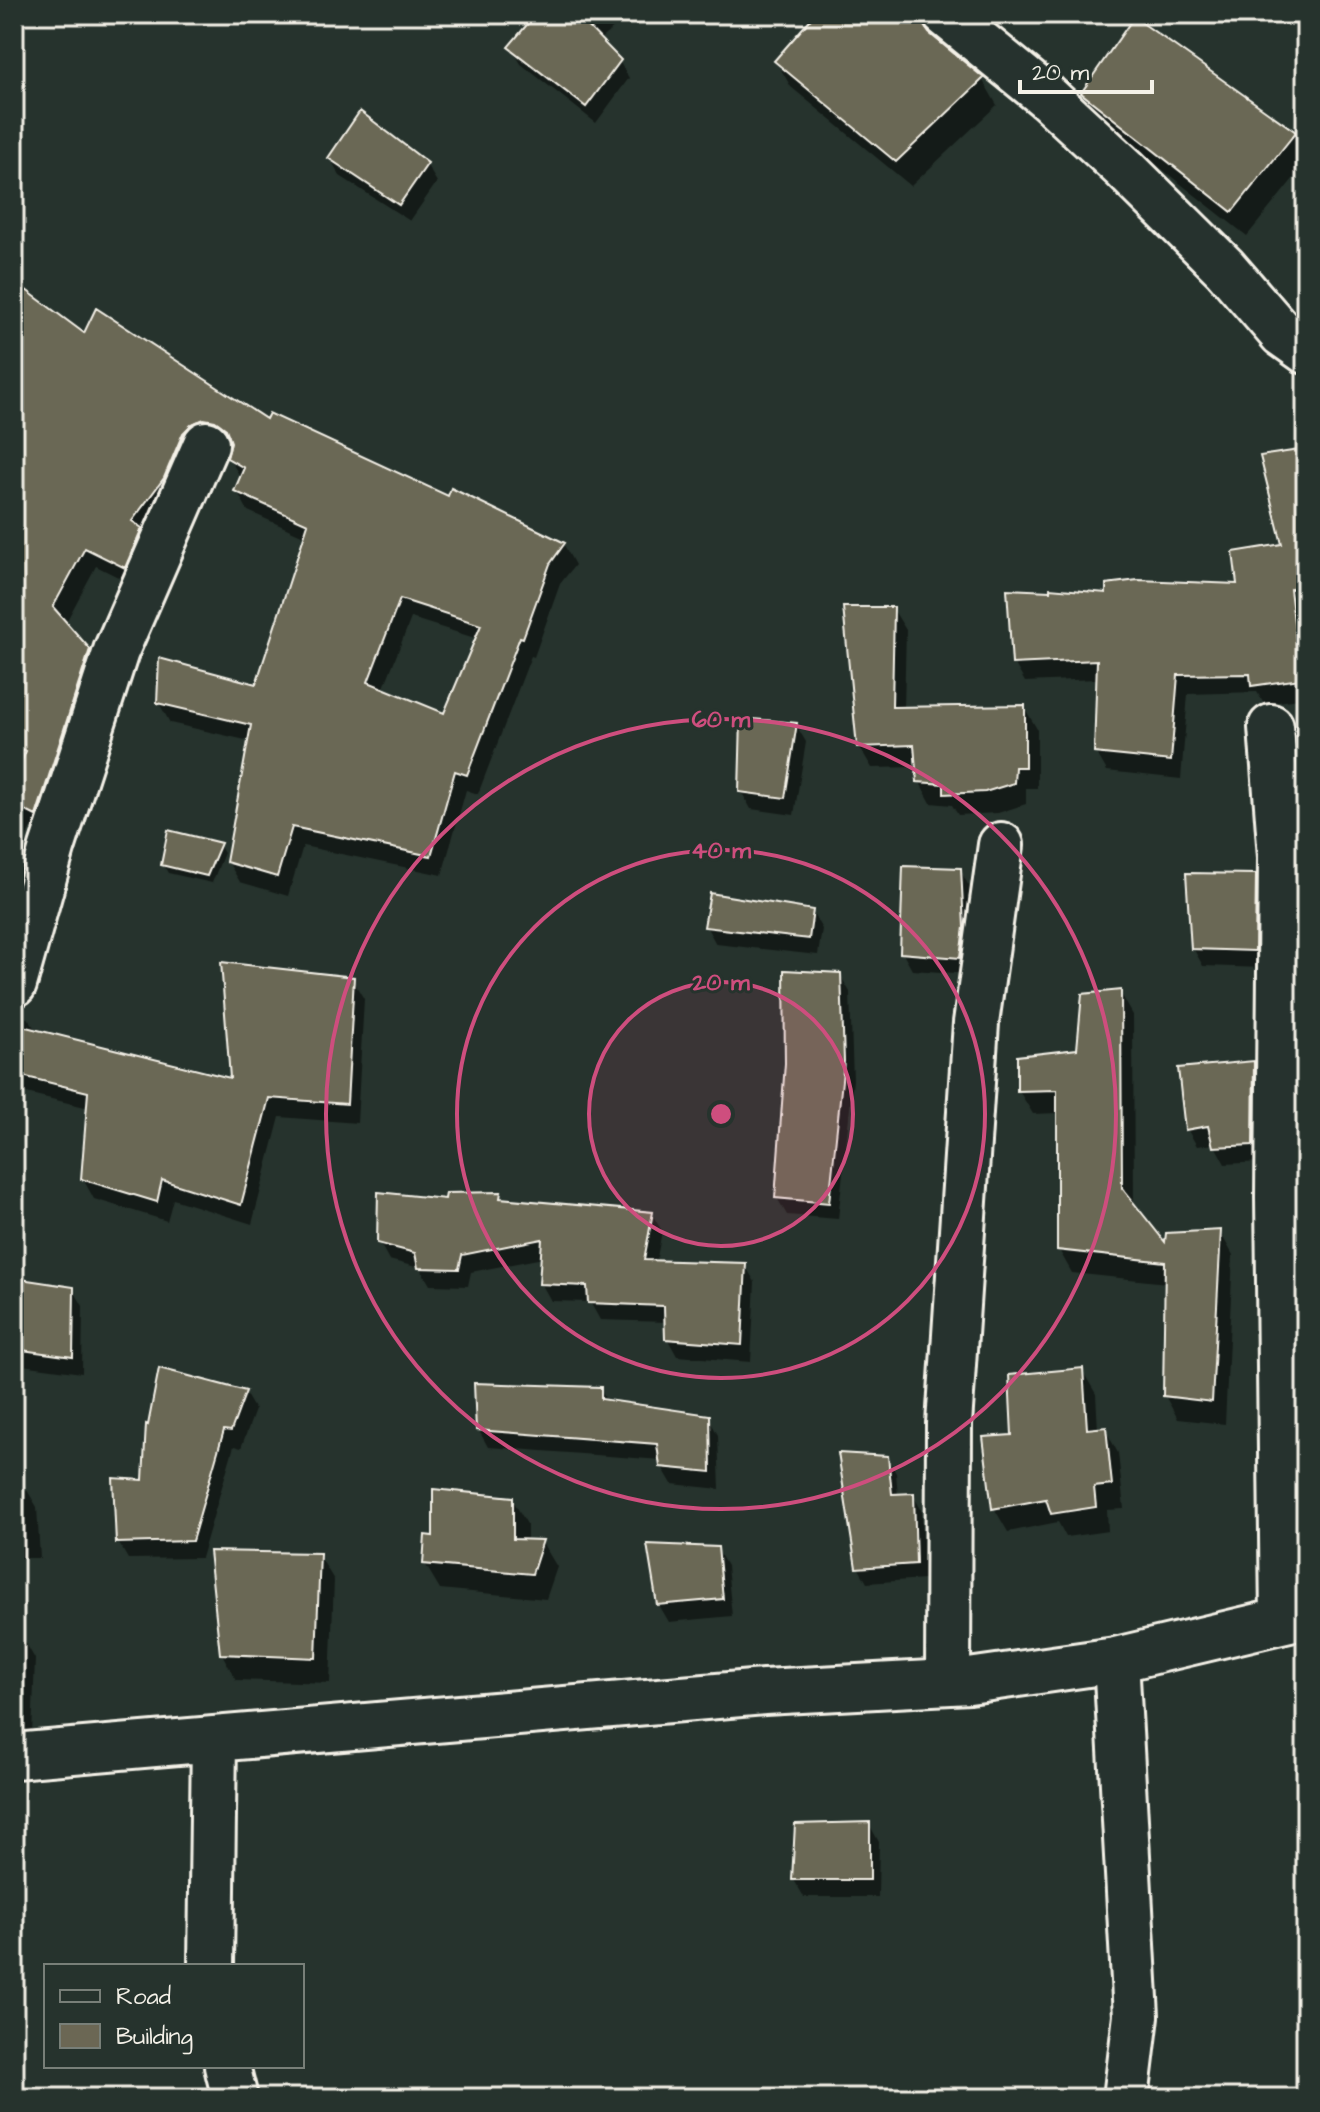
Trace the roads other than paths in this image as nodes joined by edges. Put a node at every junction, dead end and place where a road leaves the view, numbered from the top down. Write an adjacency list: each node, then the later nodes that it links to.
1 (945, 14): 2 (street)
2 (1306, 351)
3 (206, 444): 6 (street)
4 (1271, 727): 7 (street)
5 (1001, 845): 9 (street)
6 (14, 984)
7 (1294, 1618): 8 (street)
8 (1116, 1660): 9 (street); 15 (street)
9 (948, 1682): 10 (street)
10 (214, 1739): 11 (street); 12 (street)
11 (14, 1756)
12 (211, 1964)
13 (228, 2068): 14 (street)
14 (235, 2098)
15 (1126, 2098)

